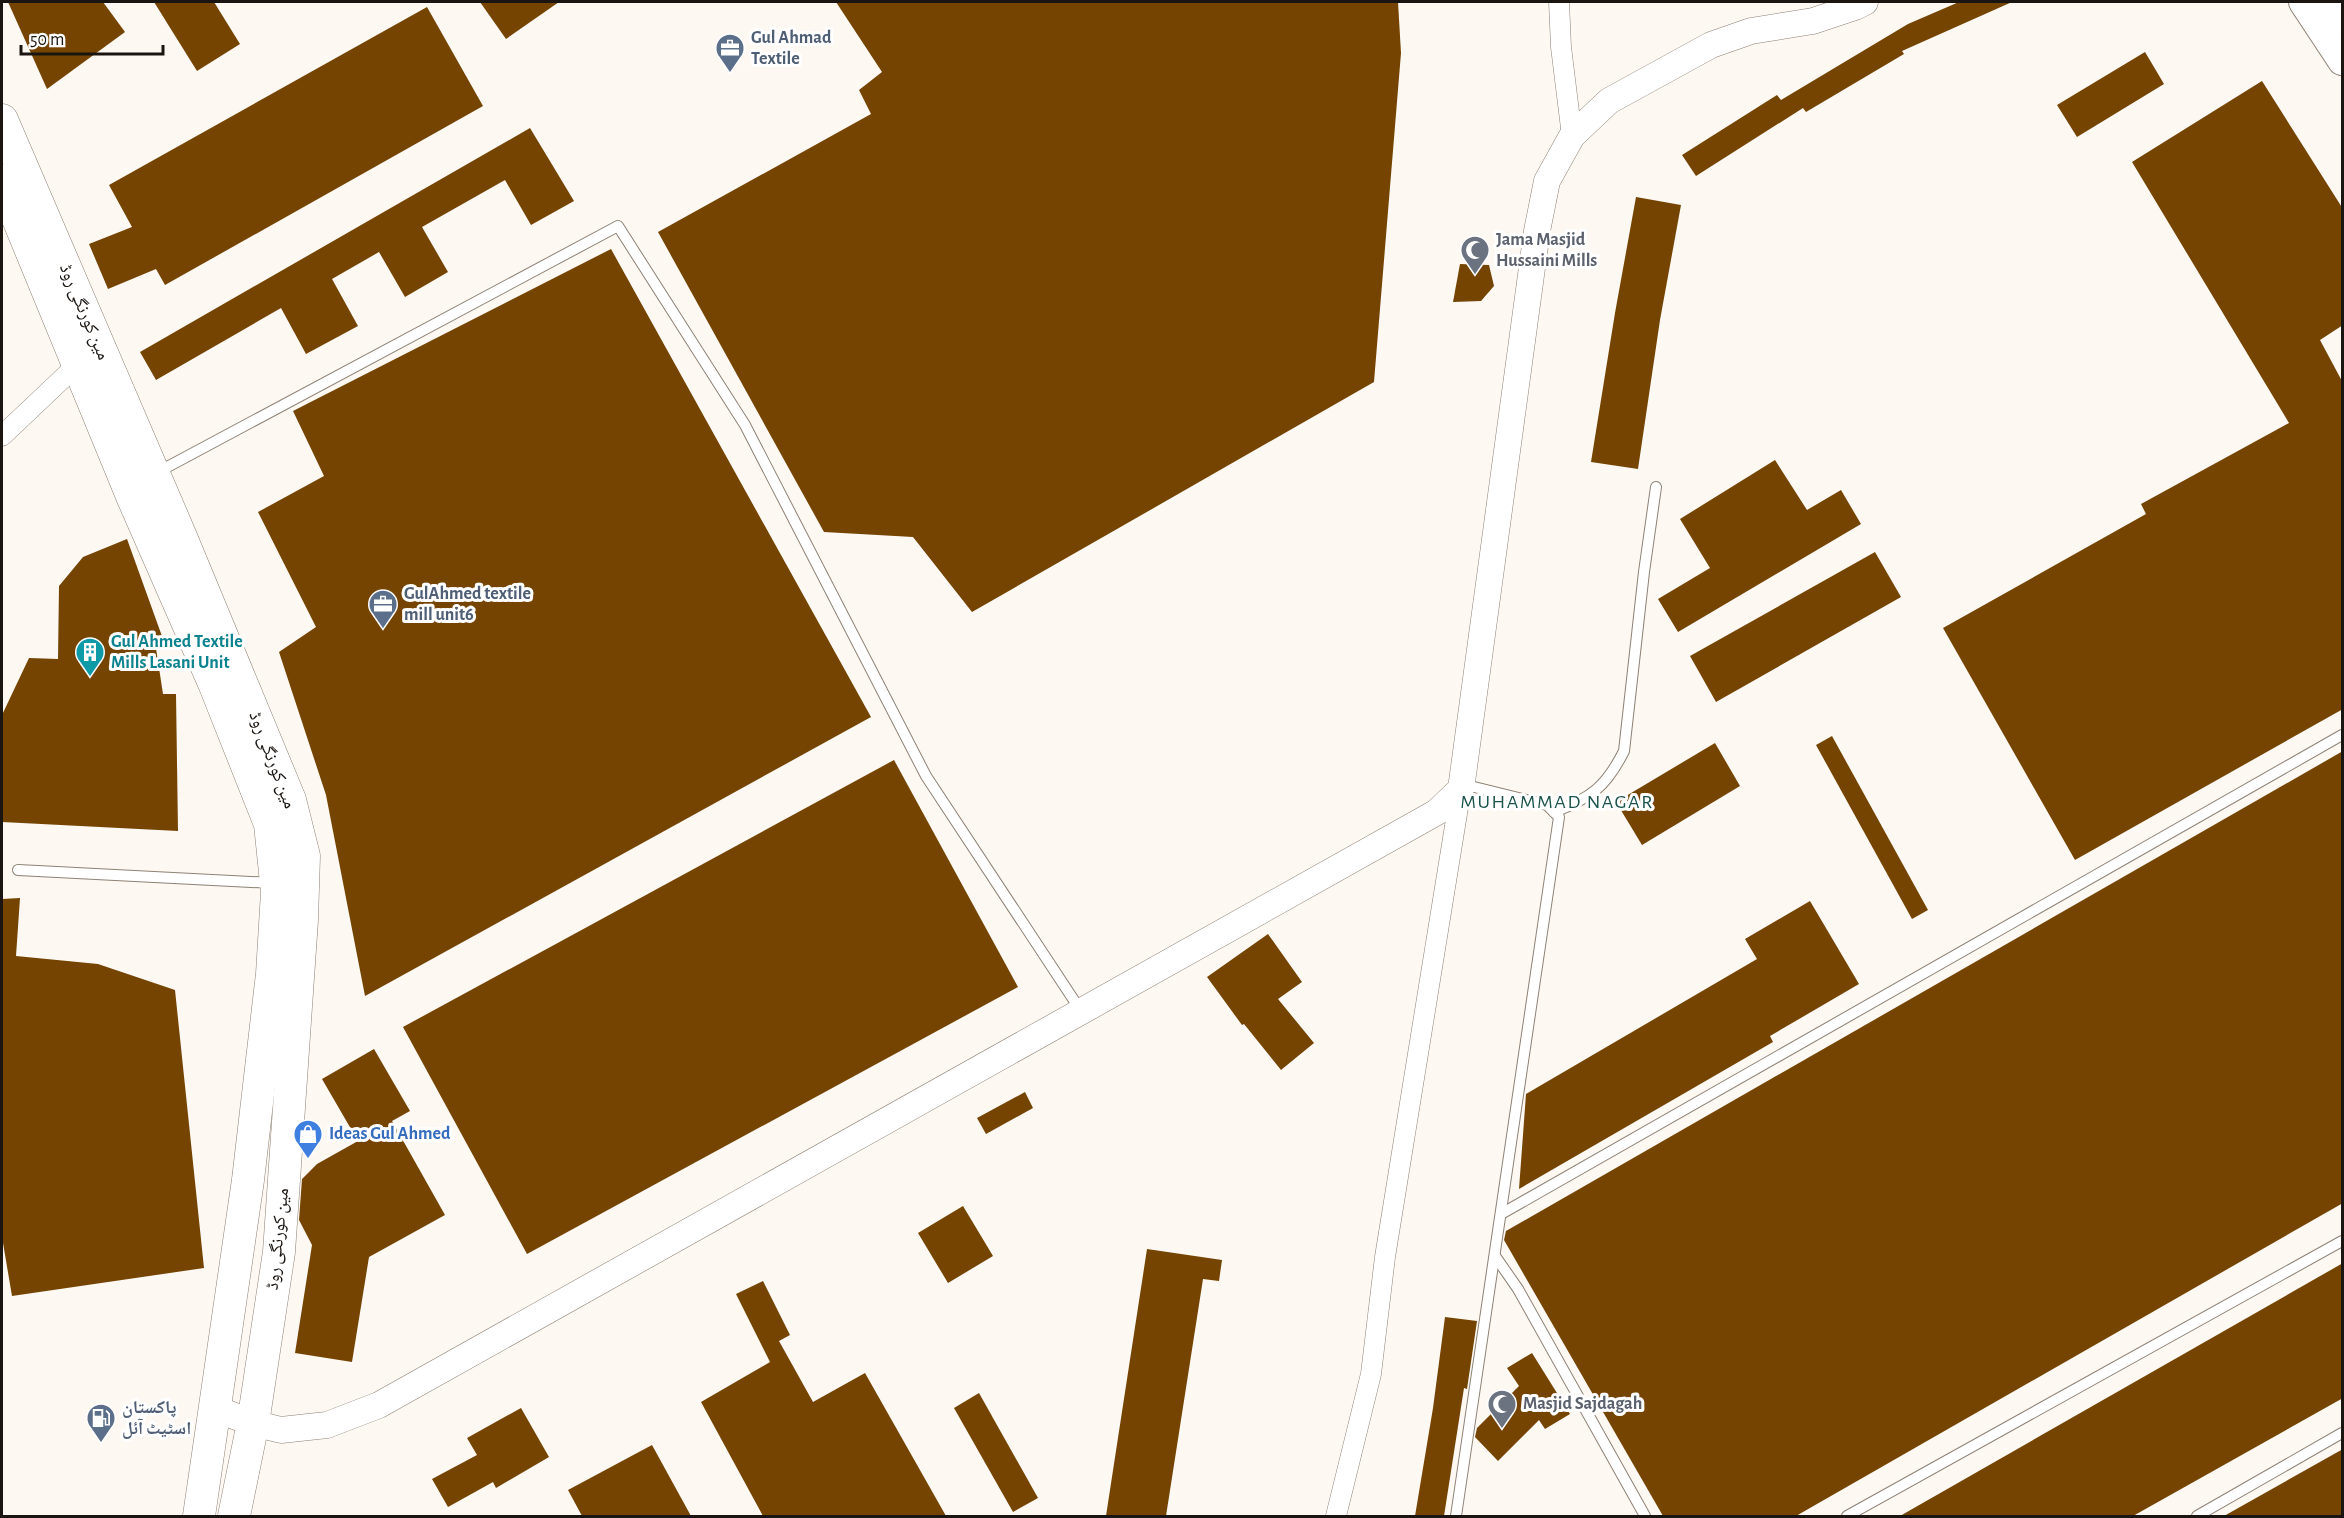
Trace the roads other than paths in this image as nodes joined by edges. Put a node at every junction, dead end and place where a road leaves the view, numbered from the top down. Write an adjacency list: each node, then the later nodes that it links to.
1 (1559, 2): 8 (street)
2 (1865, 2): 8 (street)
3 (2303, 2): 6 (main road)
4 (2331, 2): 5 (main road)
5 (2343, 20)
6 (2343, 61)
7 (2, 120): 13 (main road, مین کورنگی روڈ)
8 (1572, 136): 16 (street)
9 (2, 180): 10 (main road, مین کورنگی روڈ)
10 (10, 226): 11 (main road, مین کورنگی روڈ)
11 (78, 364): 12 (street); 19 (main road, مین کورنگی روڈ)
12 (2, 436)
13 (153, 475): 20 (lane); 25 (main road, مین کورنگی روڈ)
14 (1656, 487): 17 (lane)
15 (2343, 735): 21 (lane)
16 (1462, 787): 17 (lane); 20 (street); 29 (street)
17 (1554, 812): 21 (lane)
18 (18, 870): 19 (lane)
19 (276, 883): 24 (main road, مین کورنگی روڈ)
20 (1081, 1012): 25 (street)
21 (1501, 1214): 23 (lane)
22 (2343, 1241): 32 (lane)
23 (1495, 1256): 30 (lane); 31 (lane)
24 (216, 1409): 25 (street); 27 (main road, مین کورنگی روڈ)
25 (253, 1423): 28 (main road, مین کورنگی روڈ)
26 (2343, 1433): 33 (lane)
27 (199, 1516)
28 (234, 1516)
29 (1336, 1516)
30 (1456, 1516)
31 (1645, 1516)
32 (1847, 1516)
33 (2197, 1516)

